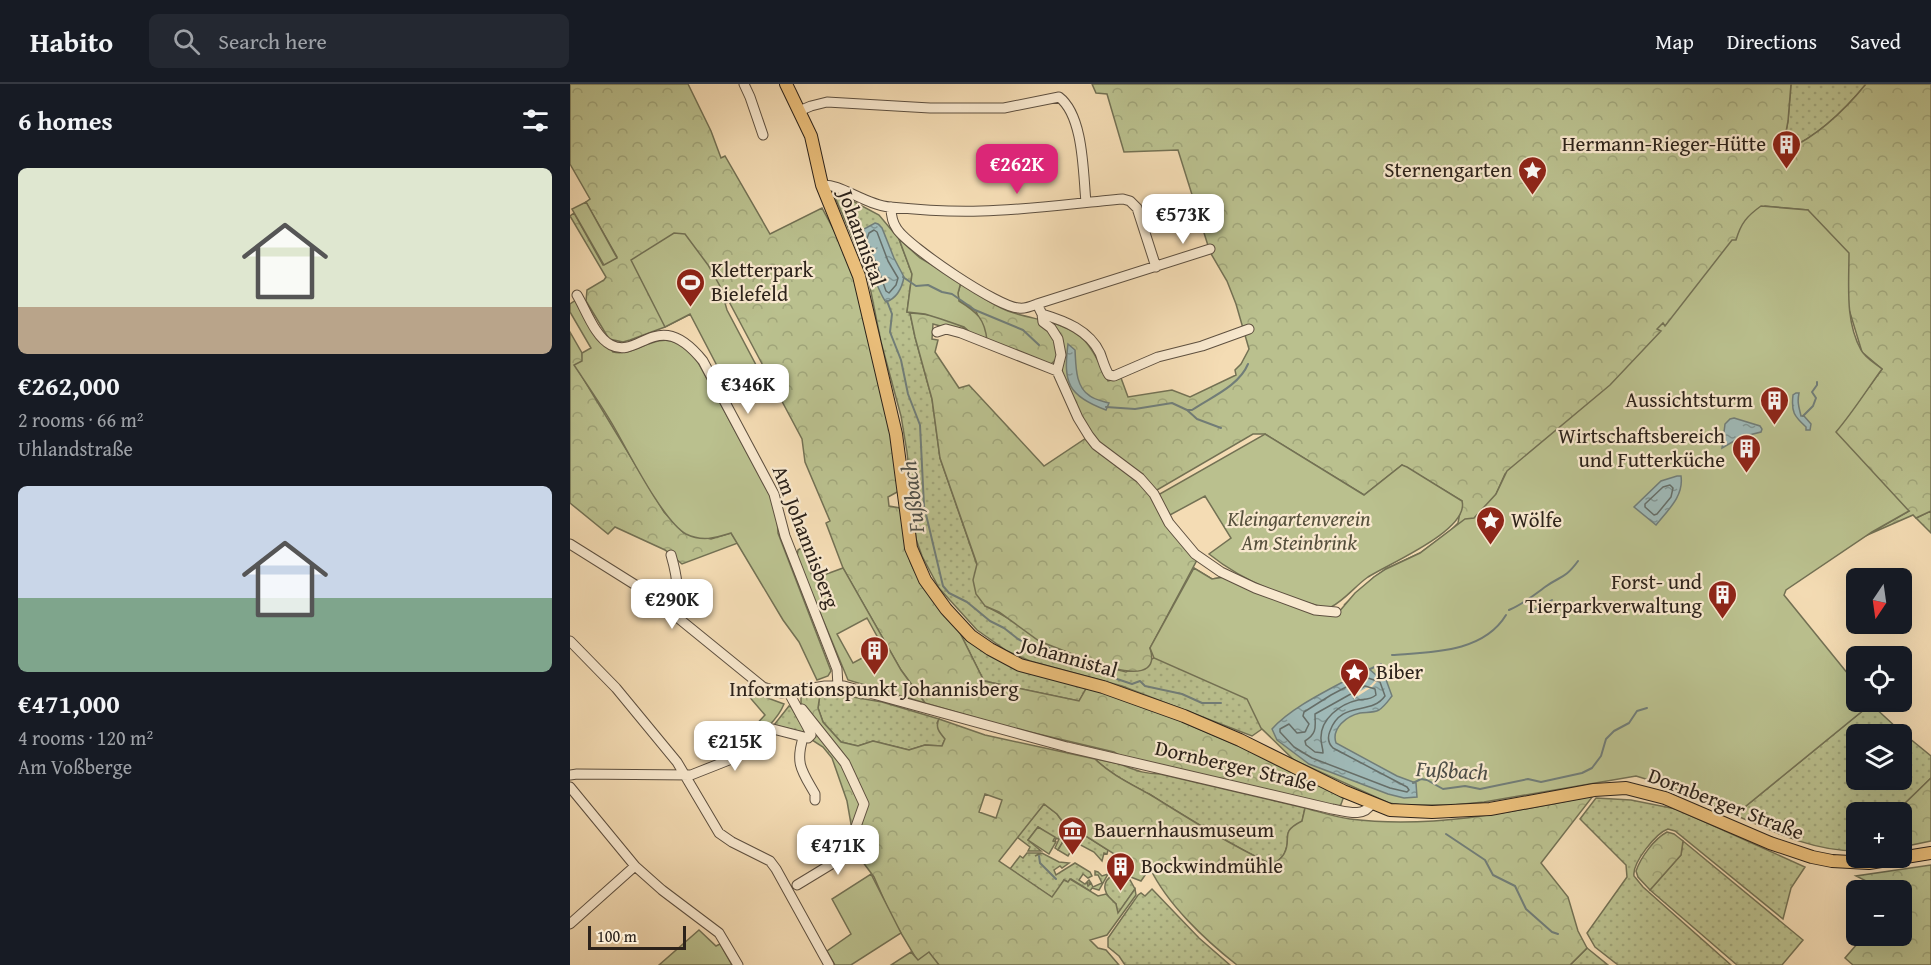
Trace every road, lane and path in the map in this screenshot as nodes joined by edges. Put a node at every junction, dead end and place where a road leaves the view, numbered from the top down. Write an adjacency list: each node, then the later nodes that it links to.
1 (744, 84): 4 (street)
2 (786, 84): 3 (main road, Johannistal)
3 (799, 111): 5 (main road, Johannistal); 6 (street)
4 (763, 135)
5 (822, 185): 7 (street); 28 (main road, Johannistal)
6 (1086, 202): 7 (street); 9 (street)
7 (891, 207): 11 (street)
8 (1210, 249): 9 (street)
9 (1156, 267): 11 (street)
10 (577, 295): 21 (street, Am Johannisberg)
11 (1037, 304): 12 (street)
12 (1042, 314): 13 (street); 15 (street)
13 (1249, 329)
14 (937, 332): 15 (street)
15 (1057, 371): 19 (street)
16 (570, 544): 18 (street, Dornberger Straße)
17 (671, 555): 18 (street)
18 (671, 612): 22 (street, Dornberger Straße)
19 (1336, 612)
20 (570, 641): 25 (street)
21 (838, 686): 22 (street, Dornberger Straße); 28 (street, Dornberger Straße)
22 (791, 697): 23 (street); 31 (street)
23 (806, 737): 25 (street); 27 (street)
24 (570, 775): 25 (street)
25 (684, 776): 34 (street)
26 (572, 792): 30 (street)
27 (815, 800)
28 (1371, 804): 29 (main road, Dornberger Straße)
29 (1931, 853)
30 (635, 866): 32 (street); 33 (street)
31 (797, 885)
32 (570, 924)
33 (738, 965)
34 (829, 965)

